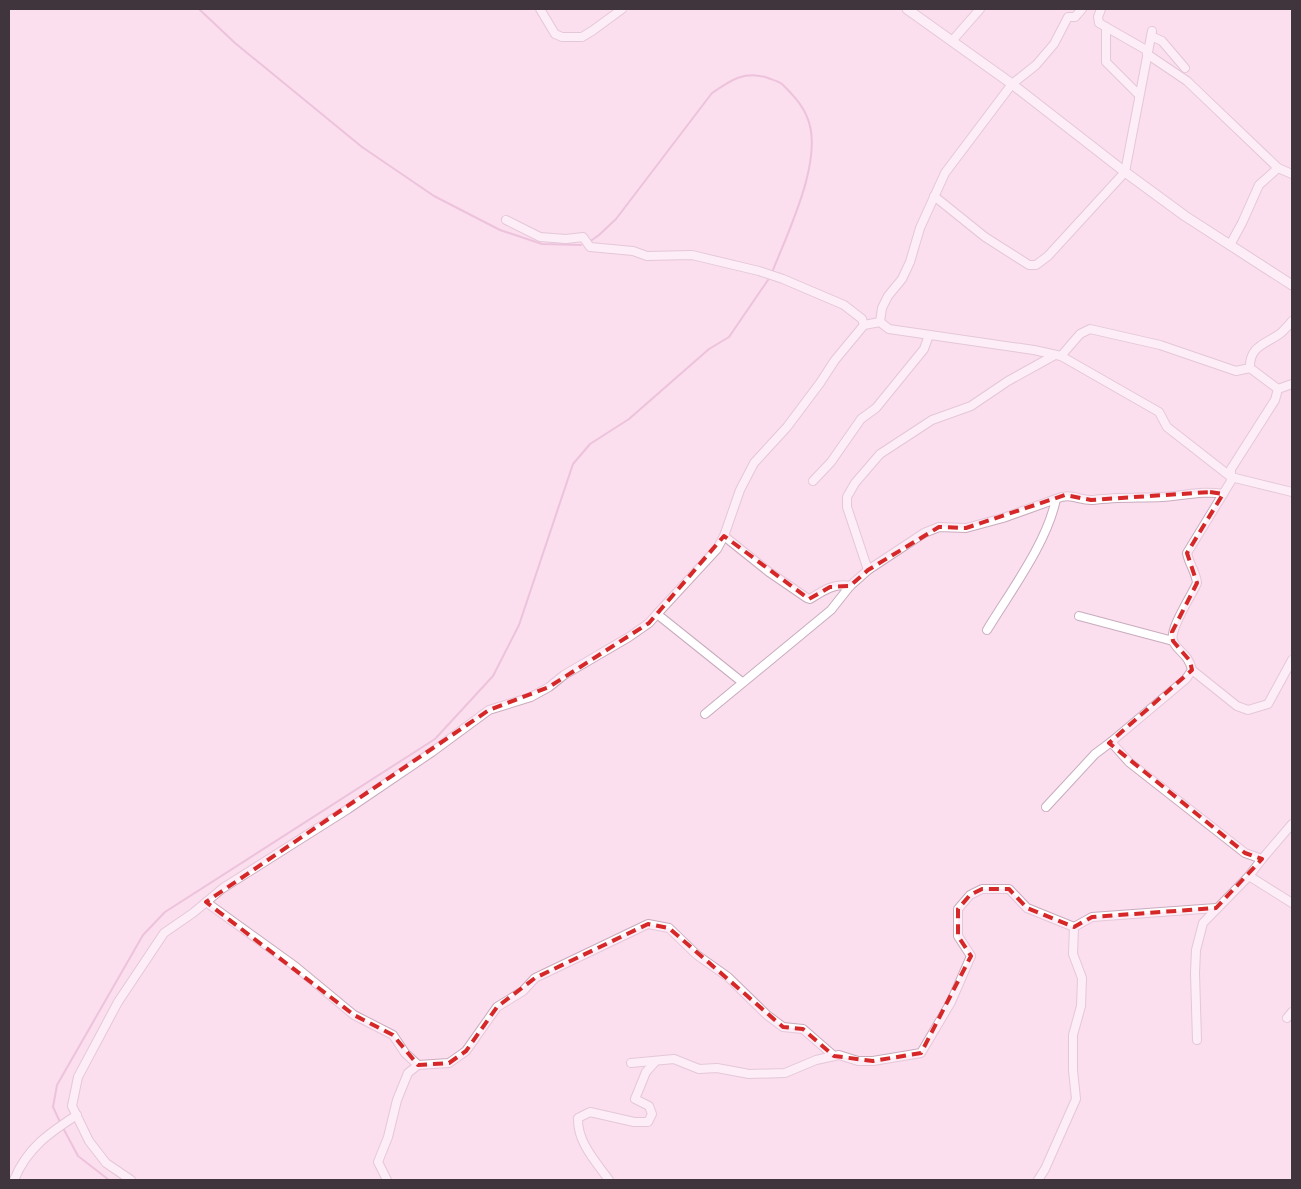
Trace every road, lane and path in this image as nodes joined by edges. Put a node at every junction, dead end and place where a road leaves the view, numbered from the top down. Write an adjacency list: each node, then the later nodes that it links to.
1 (540, 9): 2 (street)
2 (622, 9)
3 (908, 9): 8 (street)
4 (980, 9): 8 (street)
5 (1082, 9): 11 (street)
6 (1101, 9): 7 (street)
7 (1106, 26): 9 (street); 12 (street)
8 (952, 41): 11 (street)
9 (1148, 53): 10 (street); 12 (street); 13 (street)
10 (1185, 68)
11 (1012, 84): 14 (street); 16 (street)
12 (1139, 95): 14 (street)
13 (1278, 168): 15 (street); 18 (street)
14 (1125, 172): 16 (street); 18 (street)
15 (1292, 174)
16 (934, 196): 21 (street)
17 (506, 220): 22 (street)
18 (1230, 245): 19 (street)
19 (1292, 285)
20 (1292, 321): 25 (street)
21 (880, 322): 22 (street); 23 (street)
22 (864, 325): 33 (street)
23 (929, 335): 24 (street); 29 (street)
24 (1058, 355): 25 (street); 28 (street); 34 (street)
25 (1250, 368): 27 (street)
26 (1292, 384): 27 (street)
27 (1278, 389): 28 (street)
28 (1231, 477): 30 (street); 31 (street)
29 (813, 481)
30 (1292, 492)
31 (1223, 494): 32 (street); 39 (street)
32 (1056, 499): 34 (street); 38 (street)
33 (724, 536): 35 (street); 36 (street)
34 (868, 570): 35 (street)
35 (850, 586): 42 (street)
36 (657, 614): 42 (street); 49 (street)
37 (1079, 616): 39 (street)
38 (987, 630)
39 (1173, 641): 41 (street)
40 (1292, 660): 41 (street)
41 (1192, 670): 44 (street)
42 (742, 682): 43 (street)
43 (705, 714)
44 (1111, 742): 45 (street); 47 (street)
45 (1046, 808)
46 (1292, 824): 47 (street)
47 (1262, 858): 48 (street)
48 (1249, 876): 50 (street); 51 (street)
49 (206, 902): 57 (street); 58 (street)
50 (1292, 903)
51 (1216, 908): 52 (street); 53 (street)
52 (1074, 927): 54 (street); 63 (street)
53 (1197, 1040)
54 (834, 1056): 55 (street); 57 (street)
55 (655, 1062): 56 (street); 62 (street)
56 (631, 1063)
57 (418, 1065): 61 (street)
58 (77, 1116): 59 (street); 60 (street)
59 (14, 1180)
60 (131, 1180)
61 (387, 1180)
62 (609, 1180)
63 (1038, 1180)

